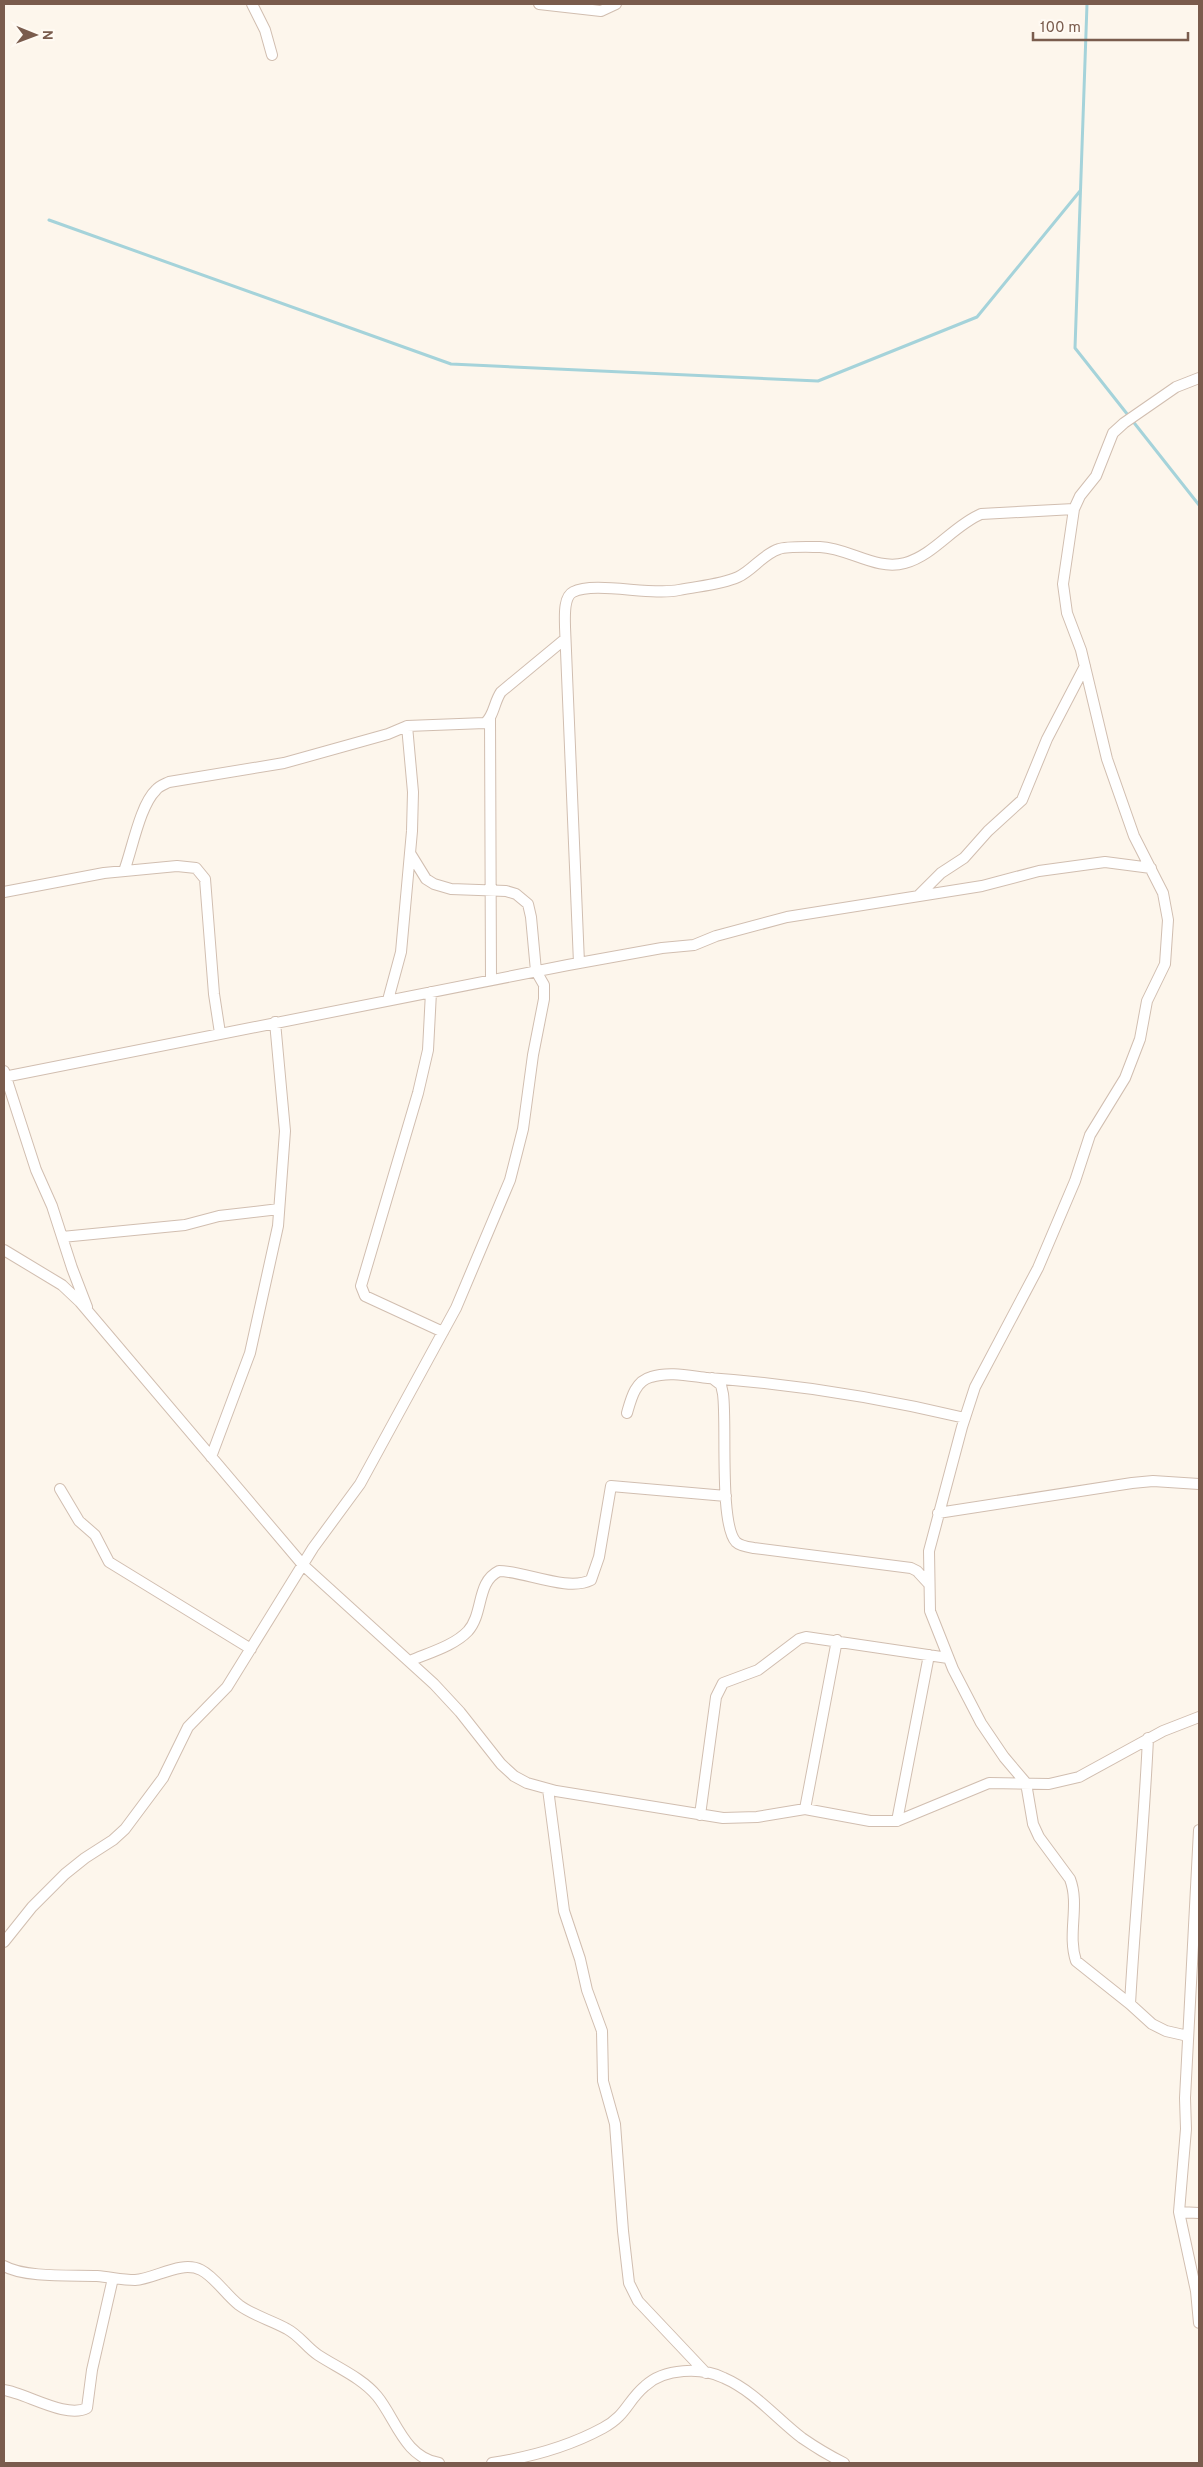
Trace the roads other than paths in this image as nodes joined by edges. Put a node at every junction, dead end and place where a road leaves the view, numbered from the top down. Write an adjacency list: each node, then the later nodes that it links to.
1 (252, 4): 4 (street)
2 (539, 4): 3 (street)
3 (616, 4)
4 (272, 55)
5 (1199, 378): 6 (street)
6 (1074, 509): 7 (street); 8 (street)
7 (566, 639): 9 (street); 17 (street)
8 (1085, 666): 12 (street); 16 (street)
9 (490, 717): 10 (street); 14 (street)
10 (407, 726): 11 (street); 13 (street)
11 (410, 853): 14 (street); 21 (street)
12 (1151, 868): 16 (street); 32 (street)
13 (124, 871): 15 (street); 23 (street)
14 (491, 889): 18 (street); 19 (street)
15 (4, 892)
16 (919, 896): 17 (street)
17 (579, 963): 18 (street)
18 (536, 971): 19 (street); 29 (street)
19 (491, 980): 20 (street)
20 (431, 992): 21 (street); 29 (street)
21 (388, 1000): 22 (street)
22 (275, 1022): 23 (street); 25 (street)
23 (220, 1033): 24 (street)
24 (5, 1075): 26 (street)
25 (280, 1209): 26 (street); 33 (street)
26 (62, 1237): 28 (street)
27 (4, 1250): 28 (street)
28 (91, 1315): 33 (street)
29 (443, 1332): 38 (street)
30 (712, 1378): 31 (street); 32 (street); 36 (street)
31 (626, 1413)
32 (965, 1418): 37 (street)
33 (211, 1457): 38 (street)
34 (1199, 1484): 37 (street)
35 (60, 1489): 41 (street)
36 (726, 1496): 39 (street); 44 (street)
37 (938, 1513): 39 (street)
38 (302, 1565): 41 (street); 44 (street)
39 (929, 1584): 43 (street)
40 (837, 1640): 42 (street); 49 (street); 50 (street)
41 (251, 1649): 53 (street)
42 (929, 1655): 43 (street); 51 (street)
43 (948, 1658): 47 (street)
44 (410, 1661): 48 (street)
45 (1199, 1717): 46 (street)
46 (1148, 1738): 47 (street); 54 (street)
47 (1026, 1783): 51 (street); 54 (street)
48 (548, 1789): 50 (street); 61 (street)
49 (805, 1809): 50 (street); 51 (street)
50 (700, 1815)
51 (897, 1821)
52 (1199, 1830): 55 (street)
53 (4, 1942)
54 (1130, 2004): 55 (street)
55 (1188, 2036): 56 (street)
56 (1179, 2212): 57 (street); 60 (street)
57 (1199, 2213)
58 (4, 2266): 59 (street)
59 (113, 2278): 62 (street); 63 (street)
60 (1199, 2323)
61 (706, 2373): 64 (street); 65 (street)
62 (4, 2390)
63 (439, 2463)
64 (492, 2463)
65 (844, 2463)

